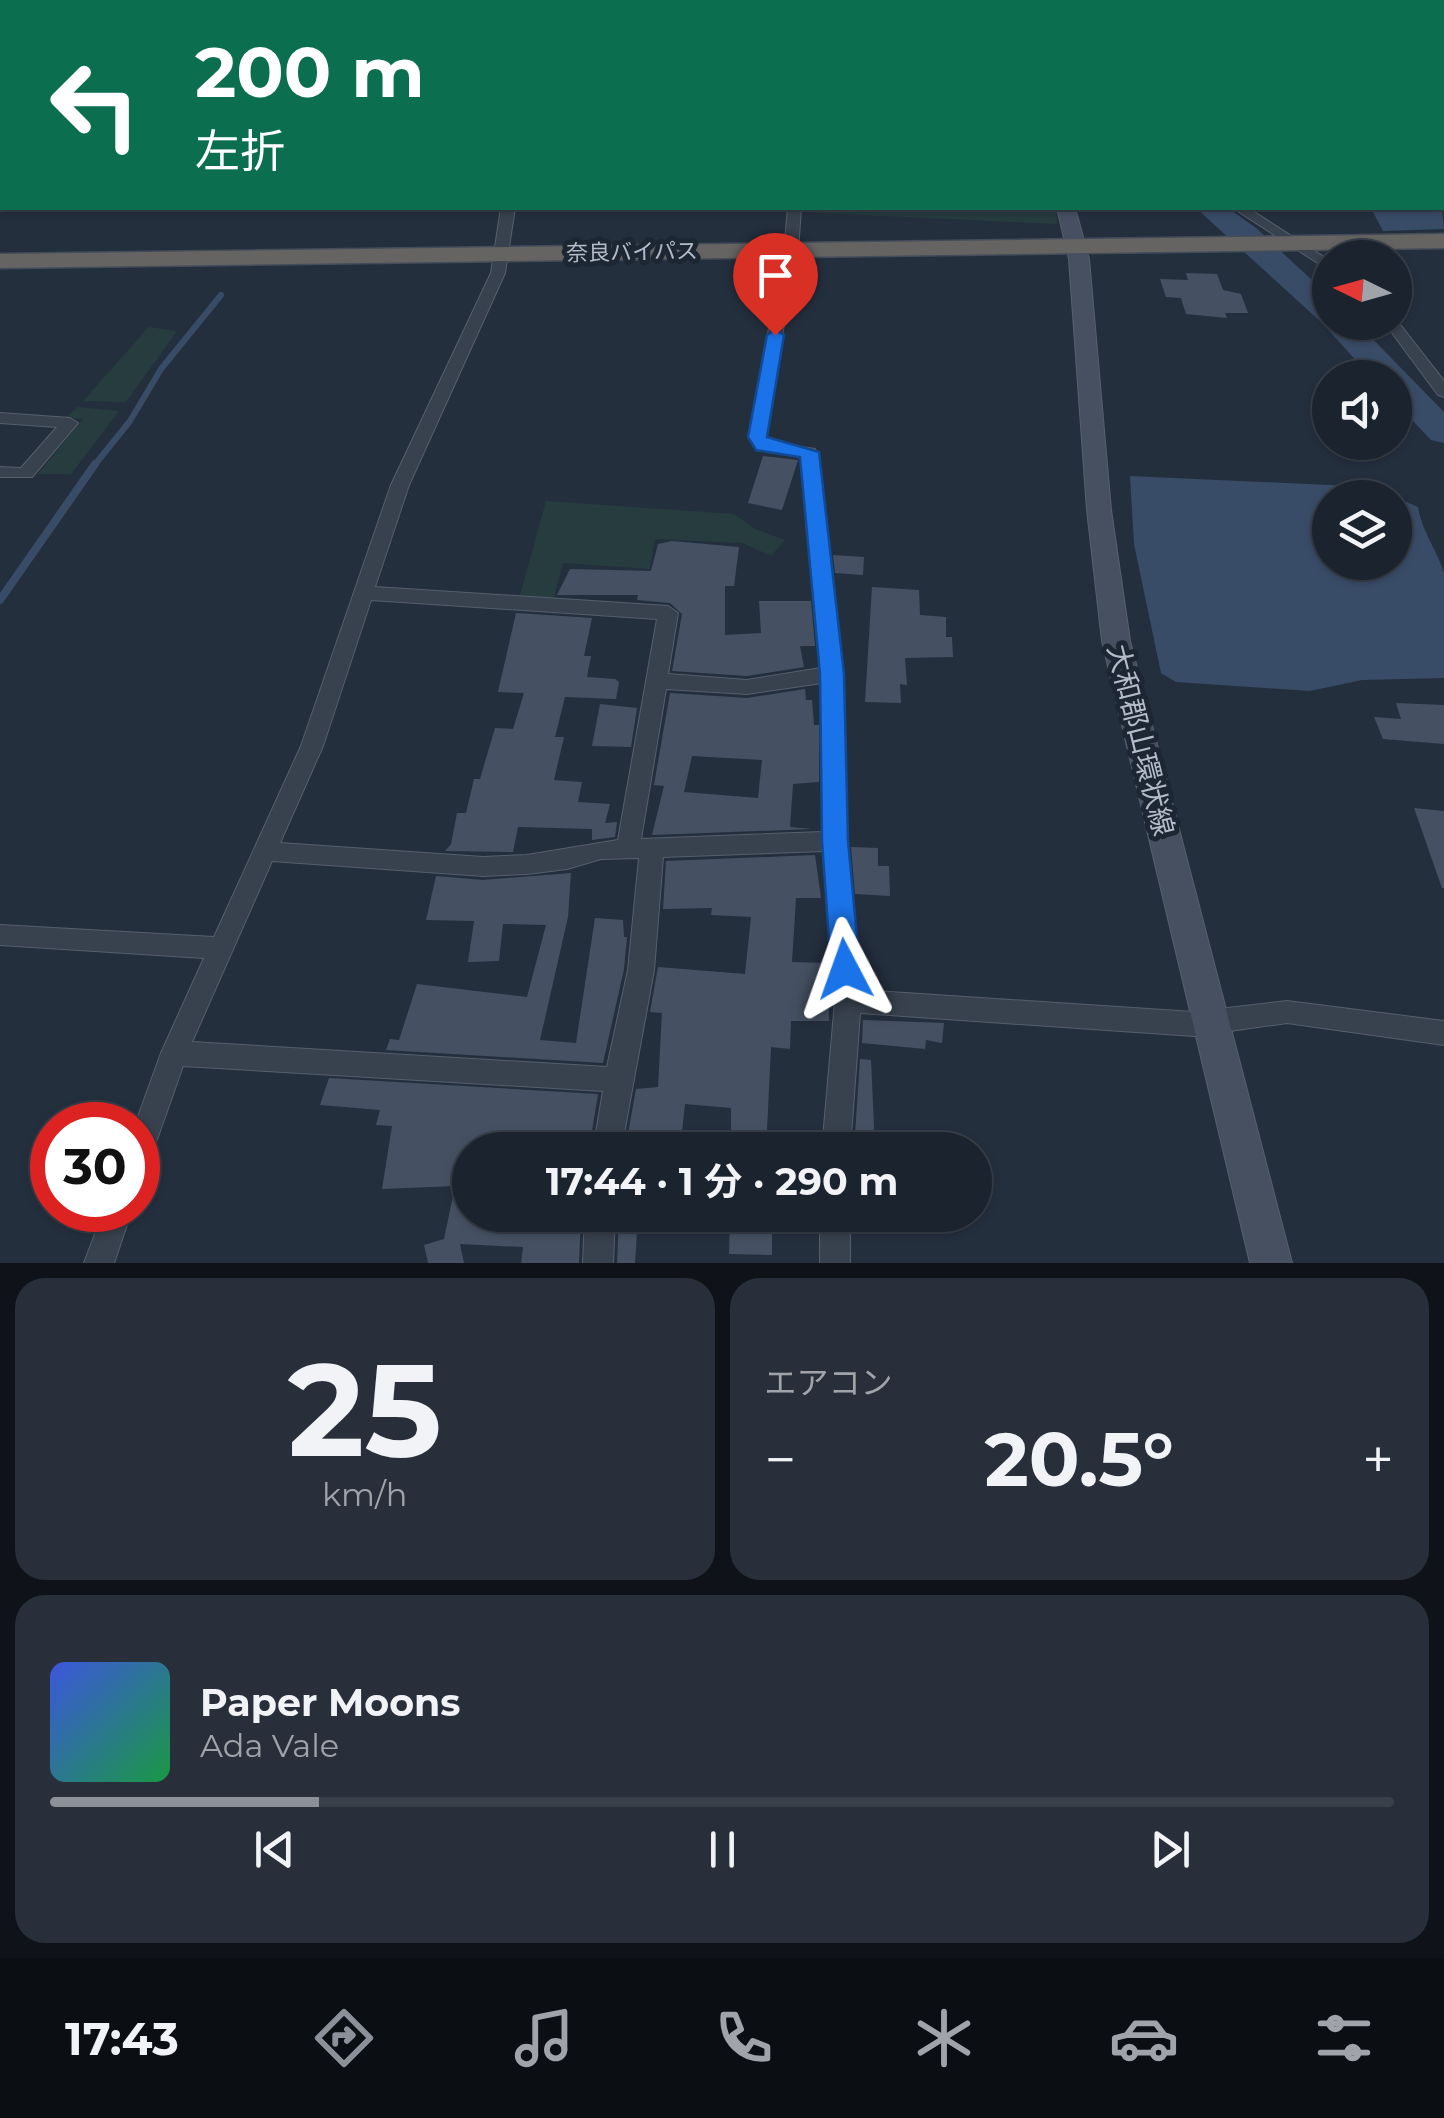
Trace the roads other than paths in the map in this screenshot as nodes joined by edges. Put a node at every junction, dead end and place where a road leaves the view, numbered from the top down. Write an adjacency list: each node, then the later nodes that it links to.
1 (508, 210): 10 (street)
2 (794, 210): 9 (street)
3 (1067, 210): 6 (main road, 大和郡山環状線)
4 (1243, 210): 7 (street)
5 (1444, 242): 7 (highway, 奈良バイパス)
6 (1078, 252): 7 (highway, 奈良バイパス); 9 (highway, 奈良バイパス); 26 (main road, 大和郡山環状線)
7 (1303, 253): 8 (highway, 奈良バイパス)
8 (1444, 253)
9 (784, 258): 10 (highway, 奈良バイパス); 18 (street)
10 (499, 260): 11 (highway, 奈良バイパス); 12 (highway, 奈良バイパス); 17 (street)
11 (0, 262)
12 (0, 274)
13 (1405, 340): 14 (street)
14 (1444, 392)
15 (0, 418): 16 (street)
16 (0, 472)
17 (364, 593): 19 (street); 22 (street)
18 (832, 674): 19 (street); 20 (street)
19 (657, 681): 21 (street)
20 (835, 841): 21 (street); 25 (street)
21 (640, 850): 22 (street); 29 (street)
22 (267, 851): 24 (street)
23 (0, 935): 24 (street)
24 (220, 948): 28 (street)
25 (848, 1001): 26 (street); 32 (street)
26 (1212, 1022): 27 (street); 39 (main road, 大和郡山環状線)
27 (1444, 1034)
28 (174, 1054): 29 (street); 30 (street)
29 (618, 1080): 31 (street)
30 (157, 1102)
31 (610, 1132)
32 (837, 1132)
33 (110, 1232): 36 (street)
34 (599, 1232): 37 (street)
35 (835, 1232): 38 (street)
36 (99, 1263)
37 (598, 1263)
38 (834, 1263)
39 (1270, 1263)

